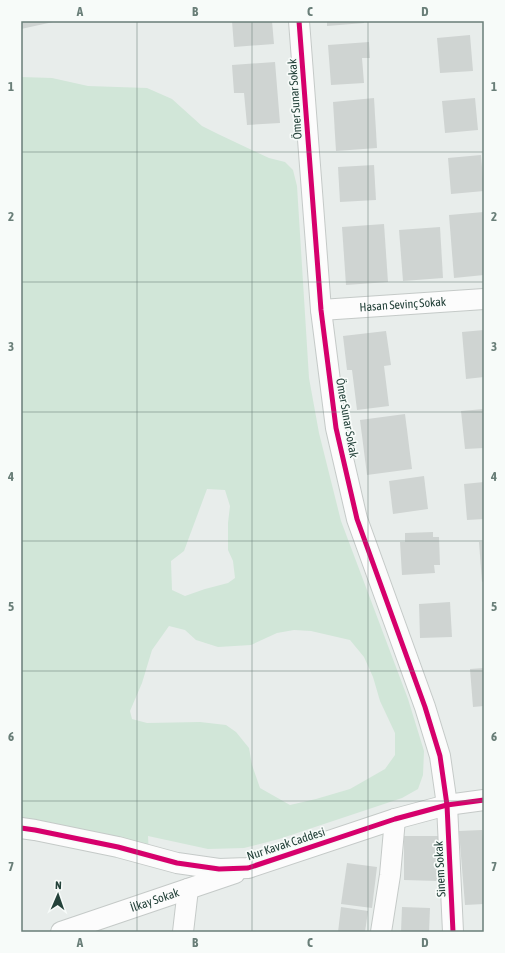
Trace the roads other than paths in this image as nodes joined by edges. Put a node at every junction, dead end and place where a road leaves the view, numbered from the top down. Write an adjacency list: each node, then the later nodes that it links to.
1 (299, 21): 3 (street, Ömer Sunar Sokak)
2 (484, 299): 3 (street, Hasan Sevinç Sokak)
3 (321, 310): 5 (street, Ömer Sunar Sokak)
4 (484, 800): 5 (street, Nur Kavak Caddesi)
5 (447, 805): 6 (street, Nur Kavak Caddesi); 13 (street, Sinem Sokak)
6 (395, 818): 8 (street, Nur Kavak Caddesi); 12 (street)
7 (21, 828): 8 (street, Nur Kavak Caddesi)
8 (248, 868): 9 (street, İlkay Sokak)
9 (188, 889): 10 (street, İlkay Sokak); 11 (street)
10 (61, 932)
11 (183, 932)
12 (381, 932)
13 (453, 932)

